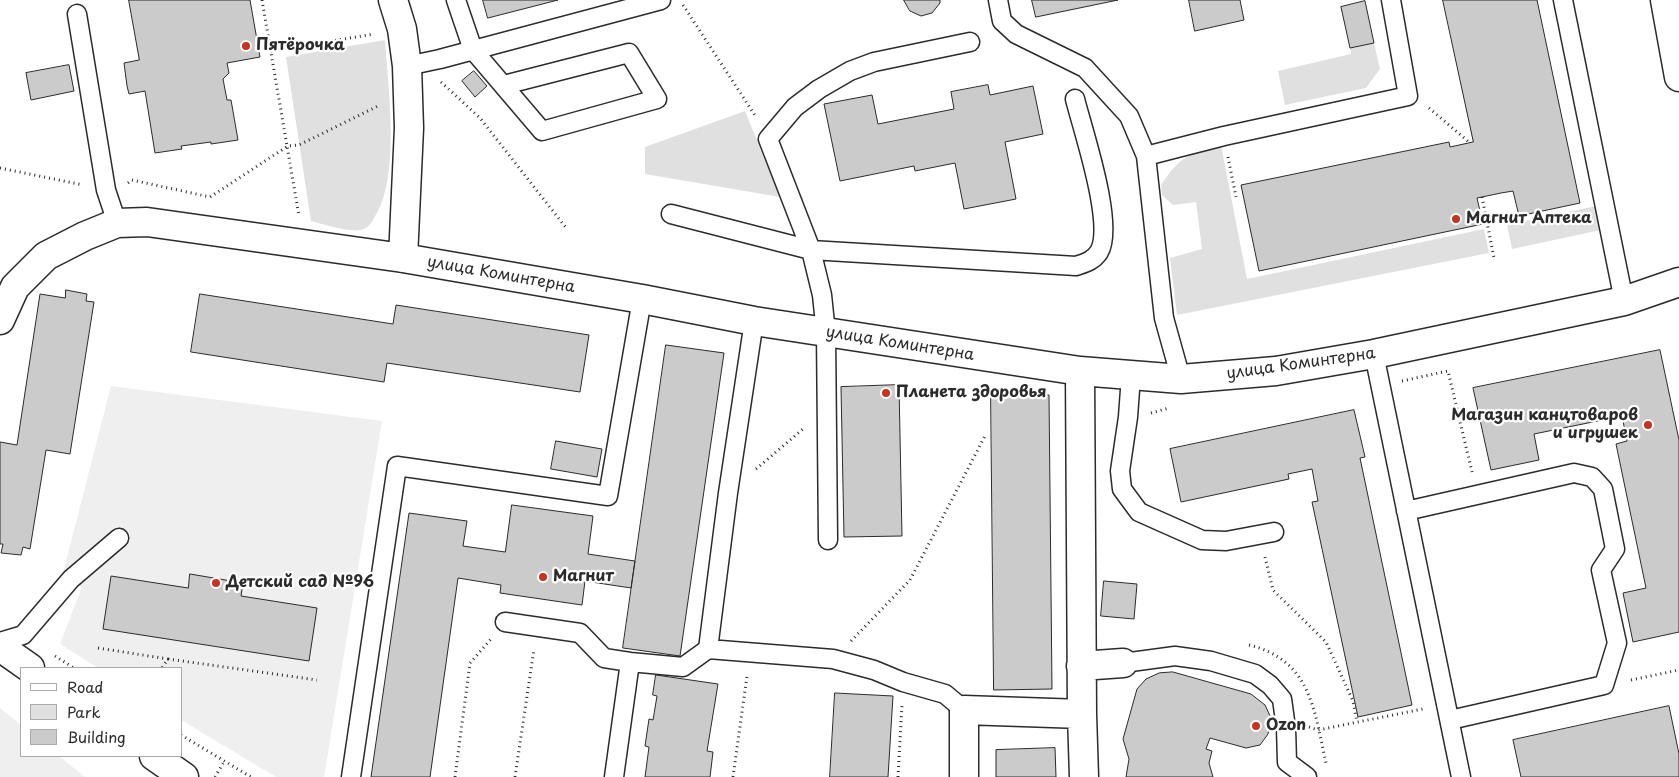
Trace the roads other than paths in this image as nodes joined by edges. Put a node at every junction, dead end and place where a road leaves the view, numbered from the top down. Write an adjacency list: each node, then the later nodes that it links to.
1 (393, 0): 11 (street)
2 (456, 0): 10 (lane)
3 (660, 0): 10 (lane)
4 (998, 0): 15 (lane)
5 (1390, 0): 15 (lane)
6 (1563, 0): 22 (lane)
7 (1665, 0): 12 (street)
8 (77, 14): 17 (lane)
9 (970, 42): 18 (lane)
10 (473, 50): 11 (lane); 13 (lane)
11 (414, 64): 19 (street)
12 (1679, 77)
13 (504, 85): 13 (lane)
14 (1075, 99): 18 (lane)
15 (1146, 156): 29 (lane)
16 (671, 214): 18 (lane)
17 (117, 223): 19 (street, улица Коминтерна); 23 (street)
18 (811, 250): 25 (lane)
19 (403, 258): 21 (street, улица Коминтерна)
20 (1679, 282): 22 (street, улица Коминтерна)
21 (642, 299): 24 (street, улица Коминтерна); 47 (lane)
22 (1624, 301): 26 (street, улица Коминтерна)
23 (0, 320)
24 (754, 321): 25 (street, улица Коминтерна); 37 (lane)
25 (826, 332): 27 (street, улица Коминтерна); 33 (lane)
26 (1374, 354): 29 (street, улица Коминтерна); 30 (lane)
27 (1080, 372): 28 (street, улица Коминтерна); 40 (street)
28 (1131, 376): 29 (street, улица Коминтерна); 31 (lane)
29 (1179, 392)
30 (1406, 512): 44 (lane); 44 (lane)
31 (1274, 532)
32 (119, 538): 35 (lane)
33 (828, 540)
34 (505, 622): 38 (lane)
35 (0, 642)
36 (0, 647): 41 (street)
37 (708, 650): 38 (lane); 42 (lane)
38 (630, 662): 48 (lane)
39 (1123, 664): 40 (street); 51 (lane)
40 (1081, 666): 43 (street)
41 (29, 667)
42 (964, 710): 43 (street); 49 (street)
43 (1082, 714): 50 (street)
44 (1450, 720): 52 (lane)
45 (155, 757): 46 (street)
46 (184, 777)
47 (351, 777)
48 (614, 777)
49 (964, 777)
50 (1084, 777)
51 (1307, 777)
52 (1461, 777)

